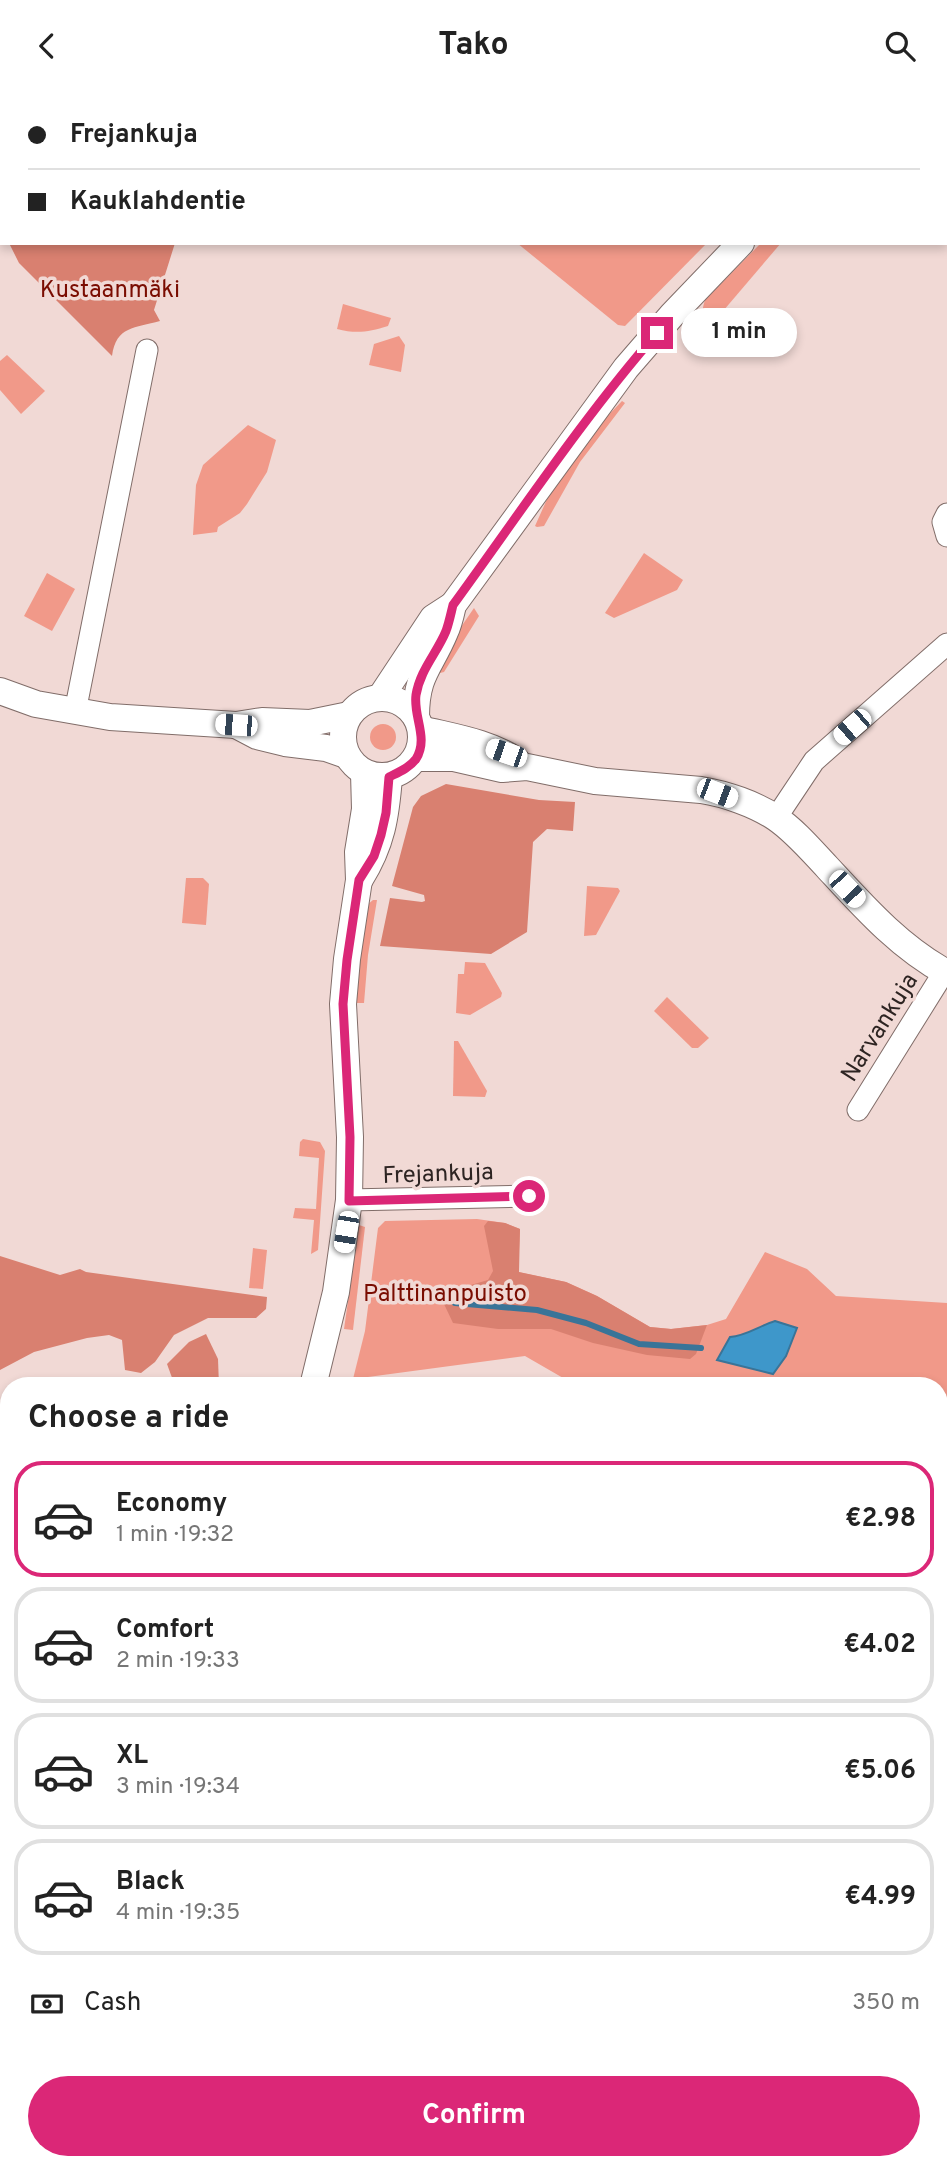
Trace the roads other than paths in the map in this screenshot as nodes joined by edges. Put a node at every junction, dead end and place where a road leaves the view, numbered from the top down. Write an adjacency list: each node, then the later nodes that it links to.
1 (739, 245): 5 (street)
2 (147, 350): 9 (street)
3 (947, 514): 4 (street)
4 (947, 536)
5 (453, 605): 8 (street); 11 (street)
6 (947, 644): 16 (street)
7 (0, 691): 9 (street)
8 (380, 698): 10 (street); 11 (street)
9 (75, 712): 12 (street)
10 (349, 715): 12 (street); 15 (street)
11 (418, 723): 13 (street); 14 (street)
12 (236, 725): 15 (street)
13 (416, 758): 14 (street); 15 (street)
14 (527, 767): 16 (street)
15 (366, 768): 20 (street)
16 (776, 818): 17 (street)
17 (946, 973): 18 (street, Narvankuja)
18 (858, 1110)
19 (529, 1196): 20 (street, Frejankuja)
20 (349, 1201): 21 (street)
21 (315, 1377)

